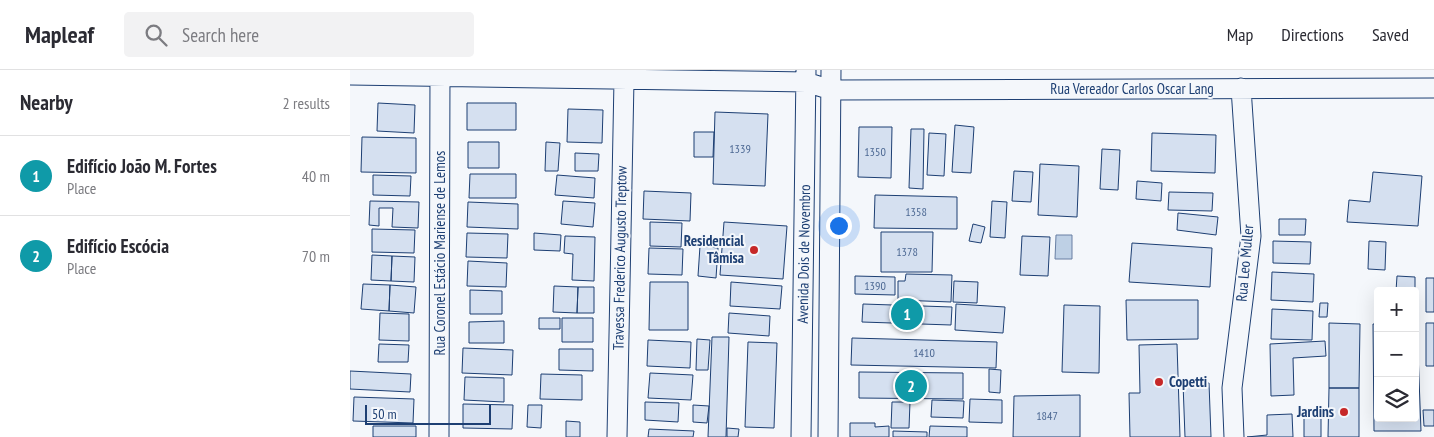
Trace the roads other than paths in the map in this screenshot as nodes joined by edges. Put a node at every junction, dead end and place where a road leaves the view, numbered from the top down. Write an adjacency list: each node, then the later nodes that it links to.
1 (831, 70): 8 (street, Avenida Dois de Novembro)
2 (440, 73): 3 (street, Rua Vereador Carlos Oscar Lang); 5 (street, Rua Vereador Carlos Oscar Lang); 9 (street, Rua Coronel Estácio Mariense de Lemos)
3 (350, 75)
4 (806, 76): 5 (street, Rua Vereador Carlos Oscar Lang); 8 (street, Rua Vereador Carlos Oscar Lang); 11 (street, Avenida Dois de Novembro)
5 (624, 80): 10 (street, Travessa Frederico Augusto Treptow)
6 (1240, 88): 7 (street, Rua Vereador Carlos Oscar Lang); 8 (street, Rua Vereador Carlos Oscar Lang); 13 (street, Rua Leo Muller)
7 (1434, 88)
8 (830, 90): 12 (street, Avenida Dois de Novembro)
9 (439, 437)
10 (617, 437)
11 (801, 437)
12 (828, 437)
13 (1234, 437)

